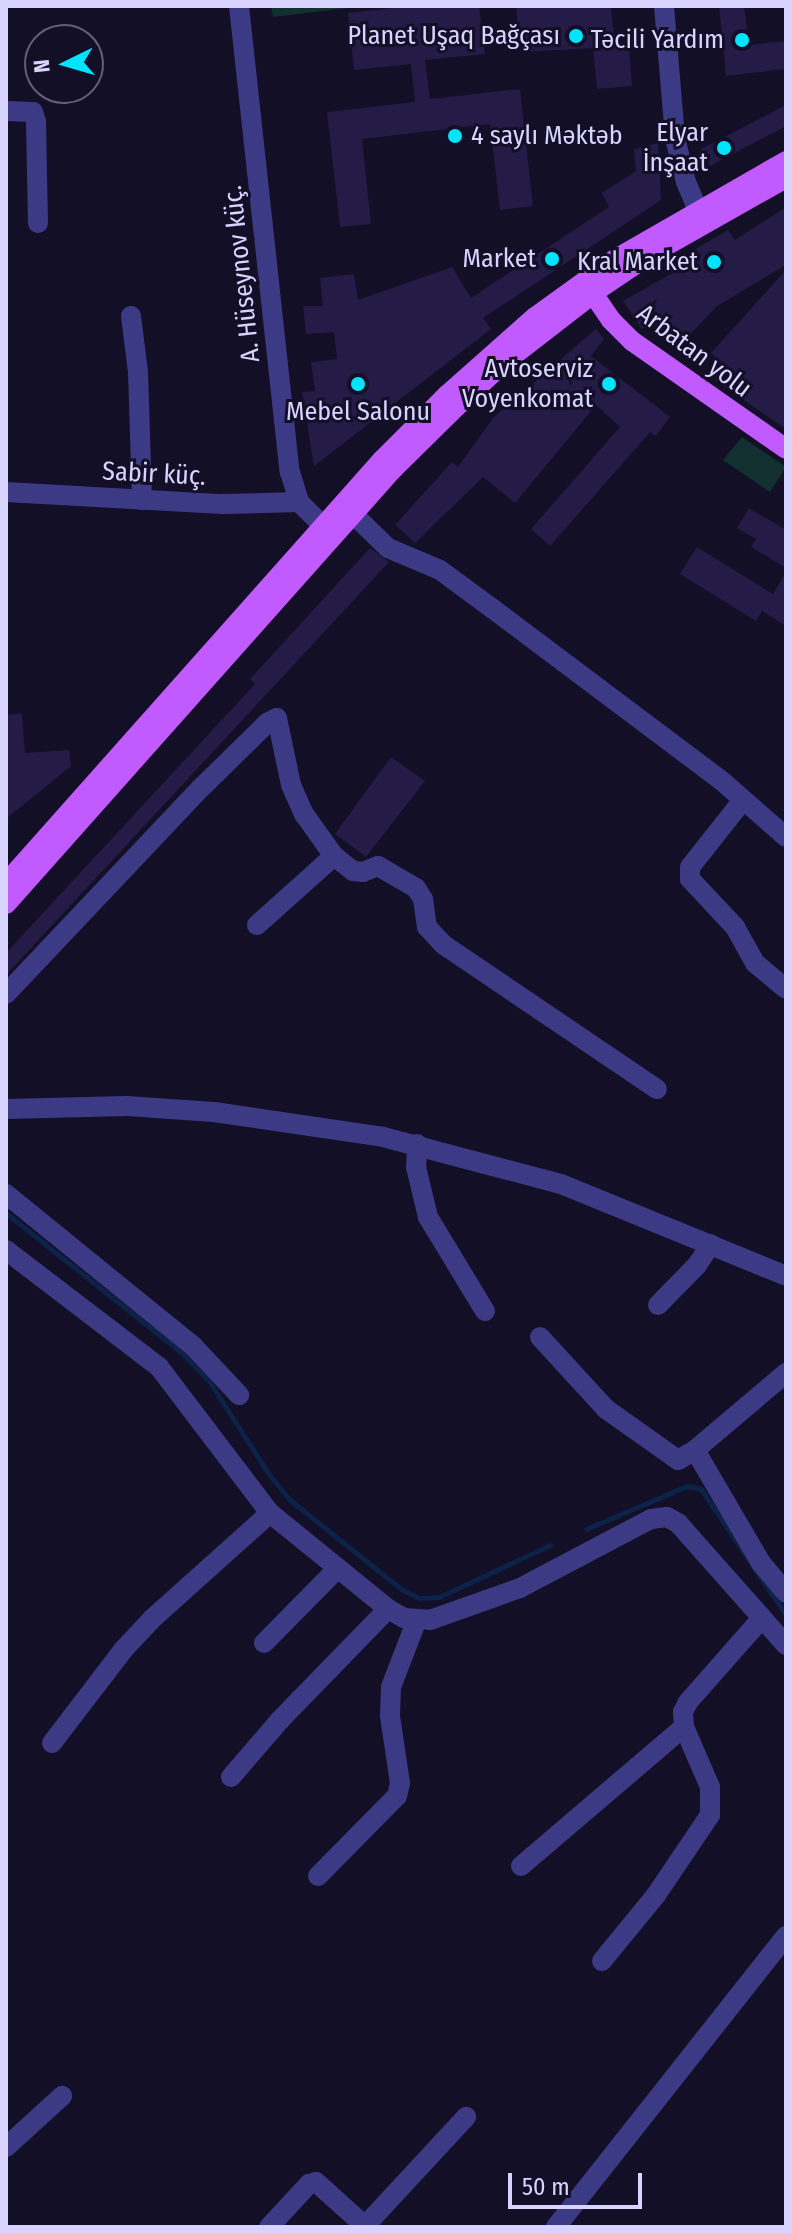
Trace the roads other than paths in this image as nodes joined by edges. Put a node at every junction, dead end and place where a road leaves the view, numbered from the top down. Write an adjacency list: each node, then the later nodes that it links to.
1 (239, 6): 13 (street, A. Hüseynov küç.)
2 (664, 6): 6 (street)
3 (6, 111): 7 (street)
4 (786, 161): 6 (main road)
5 (786, 178): 8 (main road)
6 (698, 210): 8 (main road)
7 (38, 223)
8 (588, 287): 10 (main road, Arbatan yolu); 14 (main road); 15 (main road)
9 (131, 316): 12 (street)
10 (786, 449)
11 (6, 492): 12 (street, Sabir küç.)
12 (142, 500): 13 (street, Sabir küç.)
13 (299, 502): 15 (street)
14 (353, 514): 16 (street); 20 (main road)
15 (323, 526): 19 (main road)
16 (743, 800): 17 (street); 22 (street)
17 (786, 837)
18 (334, 856): 21 (street); 23 (street); 24 (street)
19 (6, 883)
20 (6, 904)
21 (257, 925)
22 (786, 989)
23 (6, 994)
24 (657, 1089)
25 (6, 1109): 26 (street)
26 (417, 1144): 28 (street); 32 (street)
27 (6, 1194): 35 (street)
28 (711, 1244): 30 (street); 31 (street)
29 (6, 1250): 37 (street)
30 (786, 1276)
31 (658, 1305)
32 (485, 1311)
33 (540, 1337): 36 (street)
34 (786, 1373): 36 (street)
35 (239, 1395)
36 (695, 1450): 39 (street)
37 (270, 1513): 38 (street); 46 (street)
38 (338, 1568): 40 (street); 43 (street)
39 (786, 1593)
40 (388, 1609): 42 (street); 47 (street)
41 (762, 1618): 42 (street); 44 (street); 45 (street)
42 (416, 1622): 49 (street)
43 (264, 1643)
44 (786, 1645)
45 (684, 1727): 48 (street); 51 (street)
46 (52, 1743)
47 (231, 1777)
48 (521, 1866)
49 (318, 1876)
50 (786, 1936): 57 (street)
51 (602, 1961)
52 (62, 2096): 54 (street)
53 (466, 2117): 55 (street)
54 (6, 2147)
55 (365, 2226): 56 (street)
56 (269, 2227)
57 (556, 2227)

